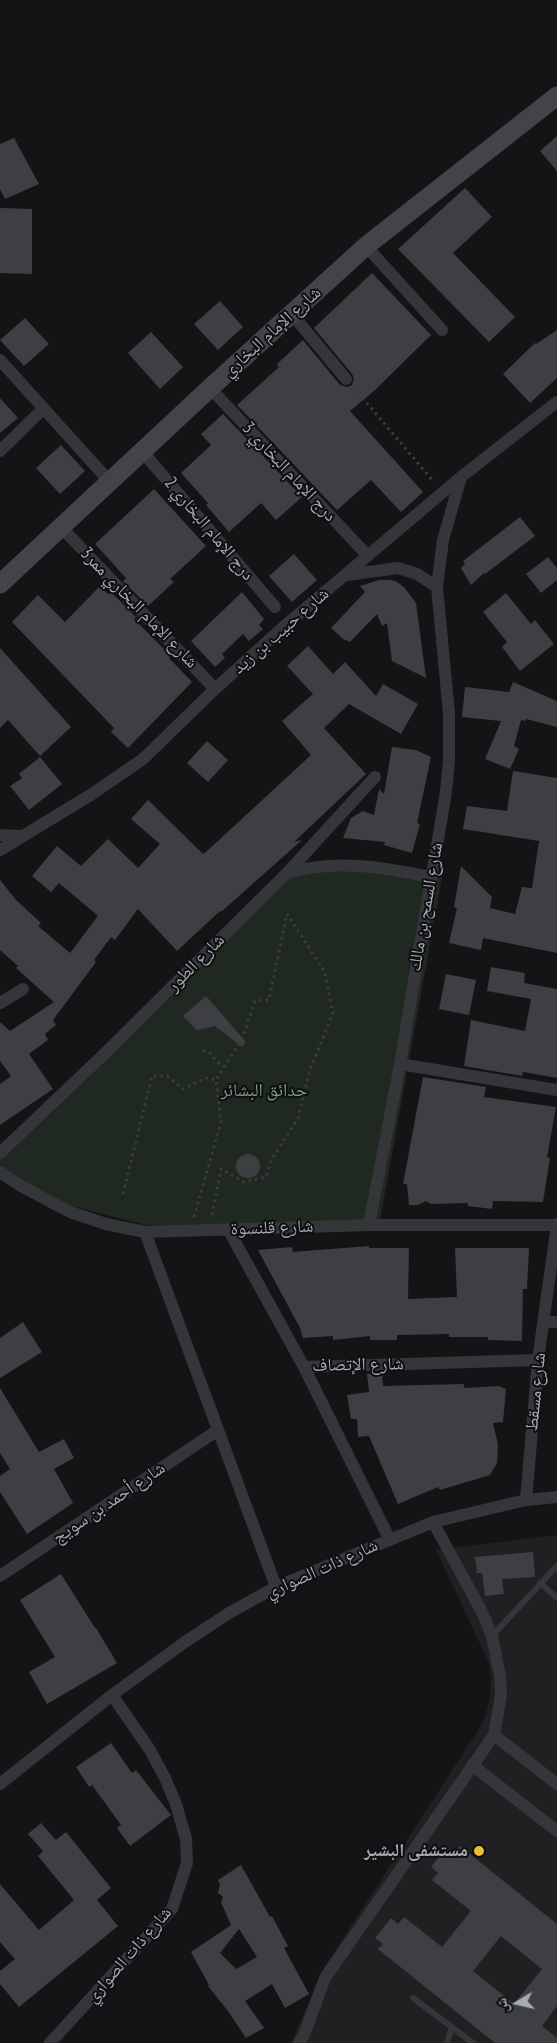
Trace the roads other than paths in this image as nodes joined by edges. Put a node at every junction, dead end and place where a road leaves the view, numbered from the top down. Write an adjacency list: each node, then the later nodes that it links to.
1 (557, 96): 2 (street, شارع الإمام البخاري)
2 (366, 246): 3 (street, شارع الإمام البخاري); 4 (street)
3 (291, 314): 6 (street); 7 (street, شارع الإمام البخاري)
4 (442, 330)
5 (0, 360): 9 (street)
6 (346, 379)
7 (210, 388): 11 (street, شارع الإمام البخاري); 15 (street, درج الإمام البخاري 3)
8 (557, 402): 12 (street, شارع حبيب بن زيد)
9 (43, 409): 10 (street); 13 (street)
10 (0, 451)
11 (142, 451): 13 (street, شارع الإمام البخاري); 19 (street, درج الإمام البخاري 2)
12 (461, 477): 15 (street, شارع حبيب بن زيد); 18 (street, شارع السمح بن مالك)
13 (110, 482): 14 (street, شارع الإمام البخاري)
14 (62, 528): 17 (street, شارع الإمام البخاري); 20 (street, شارع الإمام البخاري ممر3)
15 (368, 556): 16 (street, شارع حبيب بن زيد)
16 (345, 576): 18 (street); 20 (street, شارع حبيب بن زيد)
17 (0, 584)
18 (437, 587): 26 (street, شارع السمح بن مالك)
19 (275, 607)
20 (215, 689): 23 (street, شارع حبيب بن زيد)
21 (375, 778): 25 (street)
22 (0, 834): 23 (street)
23 (22, 836): 24 (street, شارع حبيب بن زيد)
24 (0, 850)
25 (287, 873): 26 (street, شارع الطور); 31 (street, شارع الطور)
26 (431, 877): 29 (street, شارع السمح بن مالك)
27 (23, 989): 28 (street)
28 (0, 1003)
29 (400, 1064): 30 (street); 33 (street, شارع السمح بن مالك)
30 (557, 1090)
31 (0, 1153)
32 (0, 1172): 36 (street, شارع قلنسوة)
33 (370, 1225): 34 (street, شارع قلنسوة); 35 (street, شارع قلنسوة)
34 (557, 1225): 37 (street, شارع مسقط)
35 (228, 1229): 36 (street, شارع قلنسوة); 39 (street, شارع الإتصاف)
36 (145, 1232): 40 (street)
37 (551, 1322): 38 (street, شارع مسقط)
38 (538, 1360): 39 (street, شارع الإتصاف); 42 (street, شارع مسقط)
39 (304, 1367): 44 (street)
40 (218, 1430): 46 (street, شارع أحمد بن سويج); 48 (street)
41 (557, 1497): 42 (street, شارع ذات الصواري)
42 (526, 1500): 43 (street, شارع ذات الصواري)
43 (433, 1522): 44 (street, شارع ذات الصواري); 50 (street)
44 (390, 1540): 48 (street, شارع ذات الصواري)
45 (557, 1566): 47 (lane)
46 (0, 1576)
47 (540, 1583): 49 (lane); 50 (lane)
48 (276, 1587): 51 (street, شارع ذات الصواري)
49 (557, 1598)
50 (492, 1636): 52 (street)
51 (112, 1696): 54 (street, شارع ذات الصواري); 60 (street, شارع ذات الصواري)
52 (494, 1735): 53 (street); 55 (street)
53 (472, 1765): 56 (street); 59 (street)
54 (0, 1784)
55 (557, 1784)
56 (557, 1831)
57 (414, 1998): 58 (lane)
58 (452, 2027): 61 (lane); 62 (lane)
59 (306, 2041)
60 (50, 2043)
61 (447, 2043)
62 (473, 2043)

